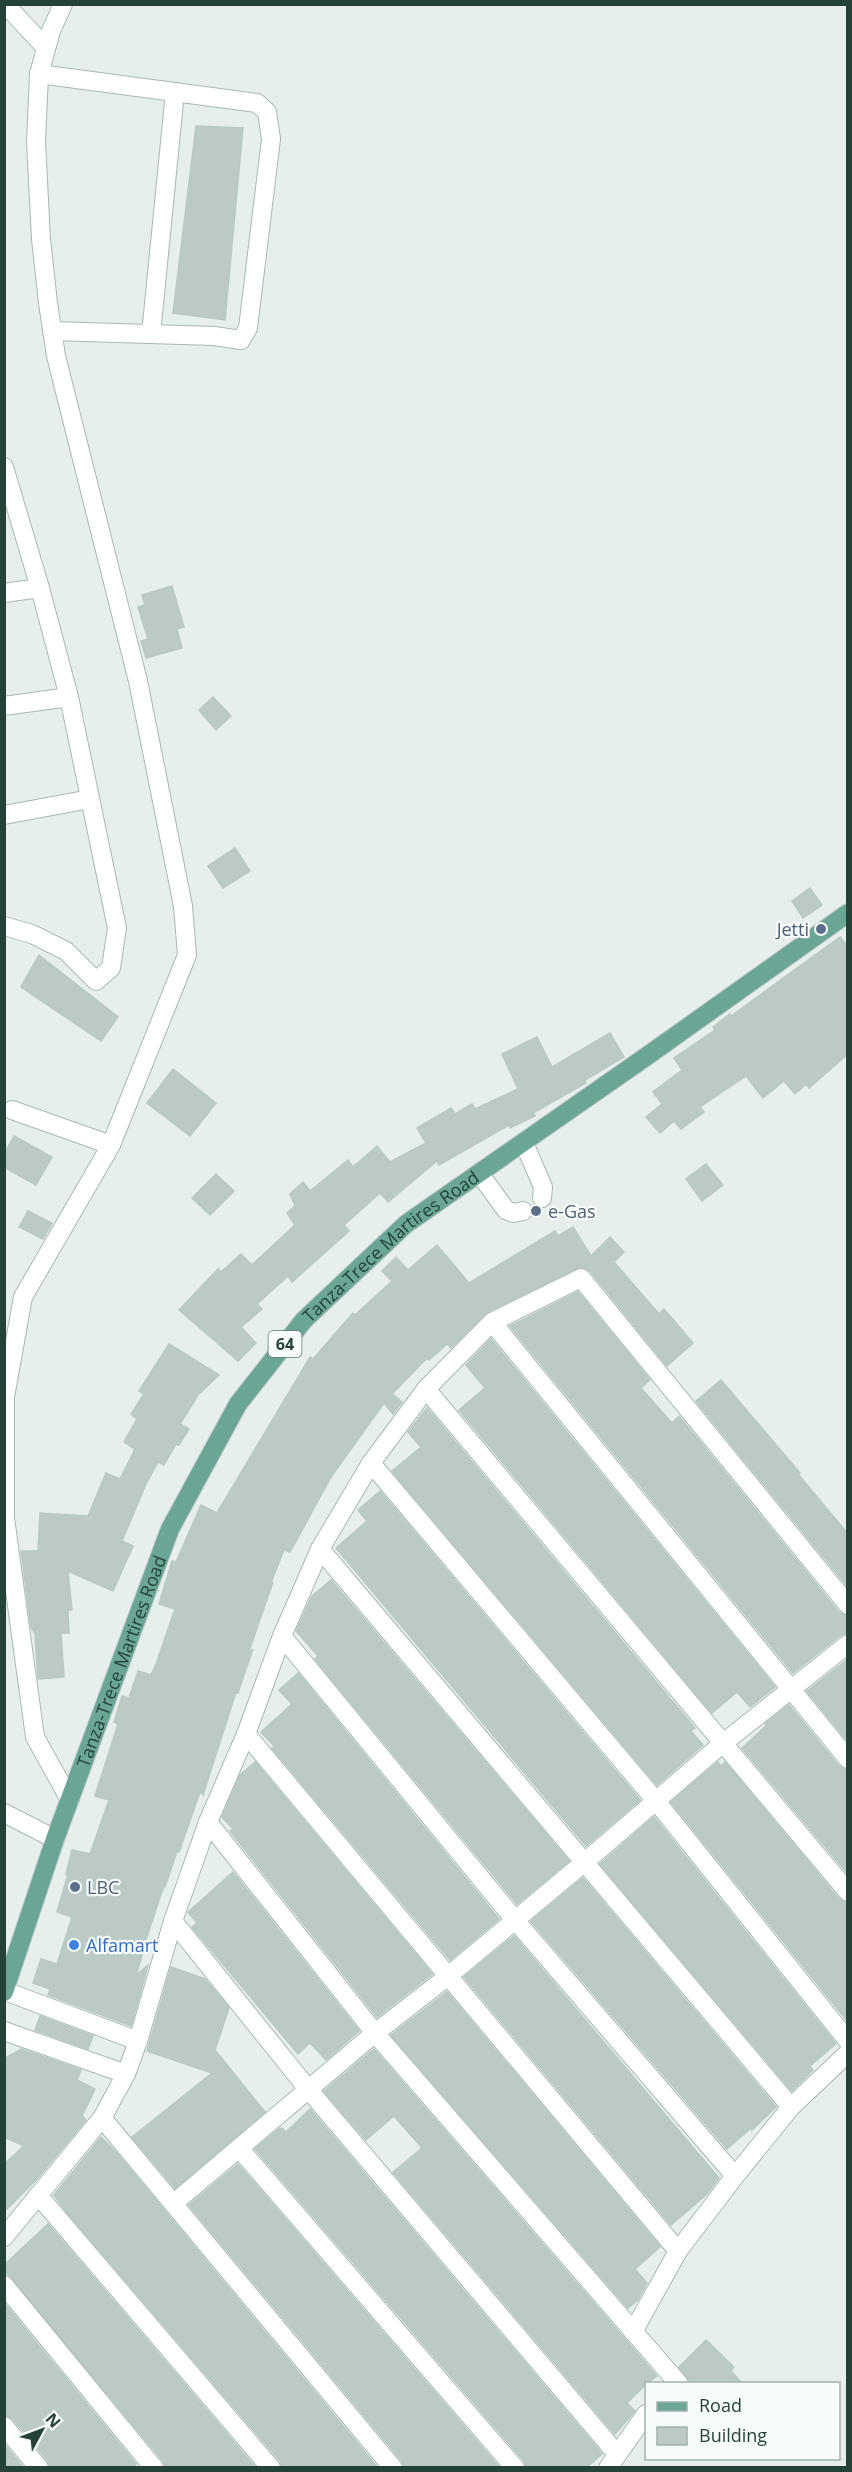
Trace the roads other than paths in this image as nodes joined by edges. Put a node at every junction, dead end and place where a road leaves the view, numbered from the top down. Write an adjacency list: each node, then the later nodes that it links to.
1 (5, 4): 3 (street)
2 (63, 4): 3 (street)
3 (46, 48): 4 (street)
4 (39, 74): 5 (street); 6 (street)
5 (176, 92): 7 (street); 7 (street)
6 (52, 331): 7 (street); 20 (street)
7 (151, 334)
8 (4, 467): 9 (street)
9 (7, 485): 10 (street)
10 (40, 588): 11 (street); 12 (street)
11 (4, 593)
12 (69, 697): 13 (street); 14 (street)
13 (4, 706)
14 (90, 799): 15 (street); 17 (street)
15 (4, 815)
16 (848, 914): 19 (main road, Tanza-Trece Martires Road / 64)
17 (4, 926)
18 (12, 1110): 20 (street)
19 (524, 1143): 21 (main road, Tanza-Trece Martires Road / 64); 22 (street)
20 (111, 1145): 26 (street)
21 (479, 1173): 23 (street); 36 (main road, Tanza-Trece Martires Road / 64)
22 (542, 1198)
23 (523, 1210)
24 (492, 1322): 25 (street); 29 (street); 32 (street)
25 (426, 1389): 27 (street); 34 (street)
26 (5, 1397): 36 (street)
27 (371, 1463): 28 (street); 37 (street)
28 (320, 1549): 30 (street); 41 (street)
29 (848, 1605)
30 (282, 1636): 33 (street); 43 (street)
31 (848, 1644): 32 (street)
32 (790, 1692): 34 (street); 35 (street)
33 (246, 1734): 39 (street); 45 (street)
34 (722, 1744): 37 (street); 42 (street)
35 (848, 1759)
36 (70, 1800): 40 (main road, Tanza-Trece Martires Road / 64)
37 (656, 1801): 41 (street); 50 (street)
38 (4, 1813): 40 (street)
39 (208, 1822): 44 (street); 48 (street)
40 (55, 1839): 46 (main road, Tanza-Trece Martires Road / 64)
41 (586, 1861): 43 (street); 54 (street)
42 (848, 1892)
43 (515, 1920): 45 (street); 57 (street)
44 (173, 1921): 49 (street); 53 (street)
45 (447, 1977): 48 (street); 61 (street)
46 (5, 1991): 49 (street)
47 (4, 2031): 52 (street)
48 (375, 2033): 53 (street); 63 (street)
49 (138, 2041): 52 (street)
50 (848, 2041)
51 (848, 2053): 54 (street)
52 (126, 2074): 55 (street)
53 (308, 2089): 56 (street); 67 (street)
54 (791, 2107): 57 (street)
55 (102, 2118): 58 (street); 59 (street)
56 (239, 2148): 59 (street); 72 (street)
57 (735, 2176): 61 (street)
58 (38, 2194): 60 (street); 70 (street)
59 (174, 2203): 71 (street)
60 (4, 2237)
61 (678, 2251): 63 (street)
62 (4, 2285): 69 (street)
63 (633, 2332): 64 (street)
64 (673, 2382)
65 (645, 2415): 67 (street)
66 (4, 2426): 68 (street)
67 (613, 2461)
68 (39, 2468)
69 (154, 2468)
70 (271, 2468)
71 (393, 2468)
72 (515, 2468)

